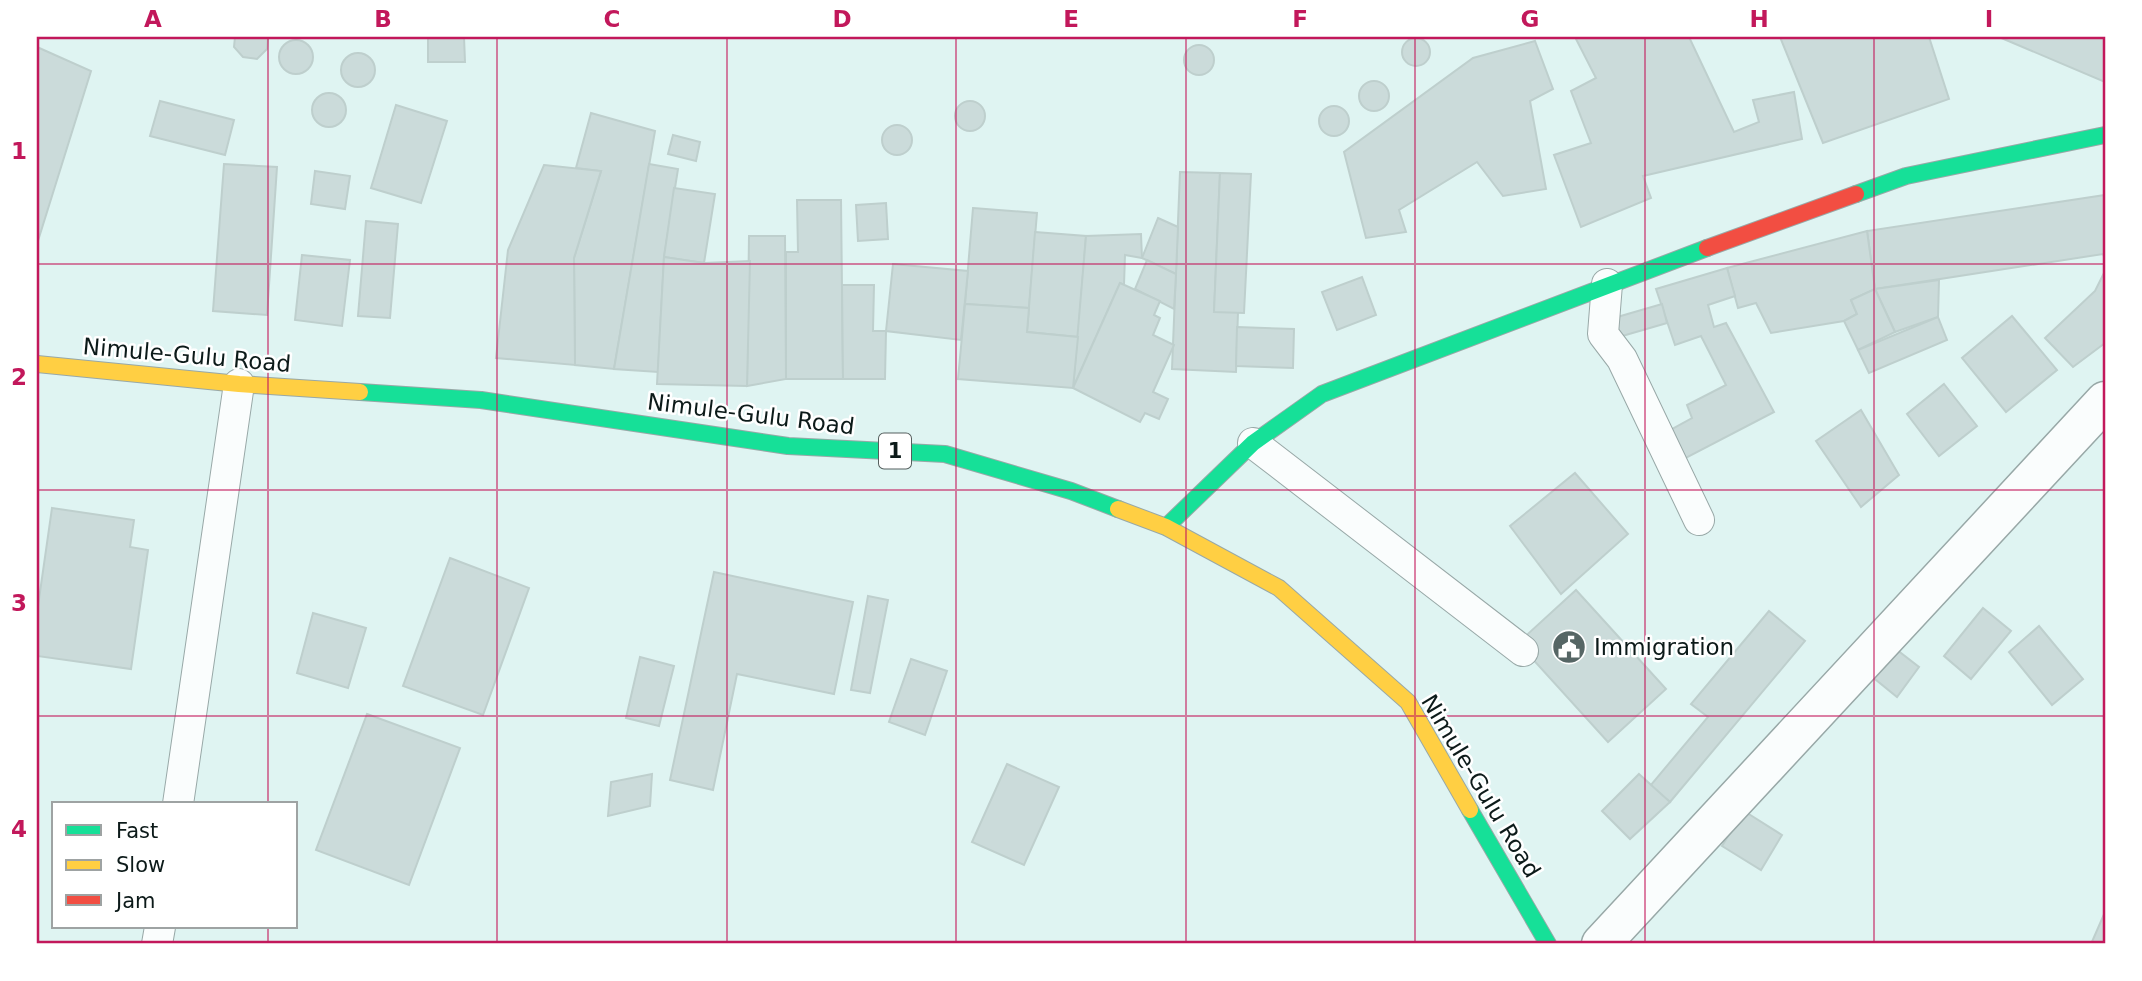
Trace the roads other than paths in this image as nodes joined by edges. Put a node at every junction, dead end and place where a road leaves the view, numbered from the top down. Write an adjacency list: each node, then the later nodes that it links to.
1 (2105, 135): 2 (main road)
2 (1607, 285): 6 (main road); 7 (lane)
3 (37, 364): 4 (main road, Nimule-Gulu Road / 1)
4 (239, 384): 8 (main road, Nimule-Gulu Road / 1); 10 (lane)
5 (2105, 401): 12 (street)
6 (1253, 443): 8 (main road); 9 (lane)
7 (1699, 520)
8 (1166, 527): 11 (main road, Nimule-Gulu Road / 1)
9 (1523, 651)
10 (178, 802)
11 (1548, 944)
12 (1601, 944)

